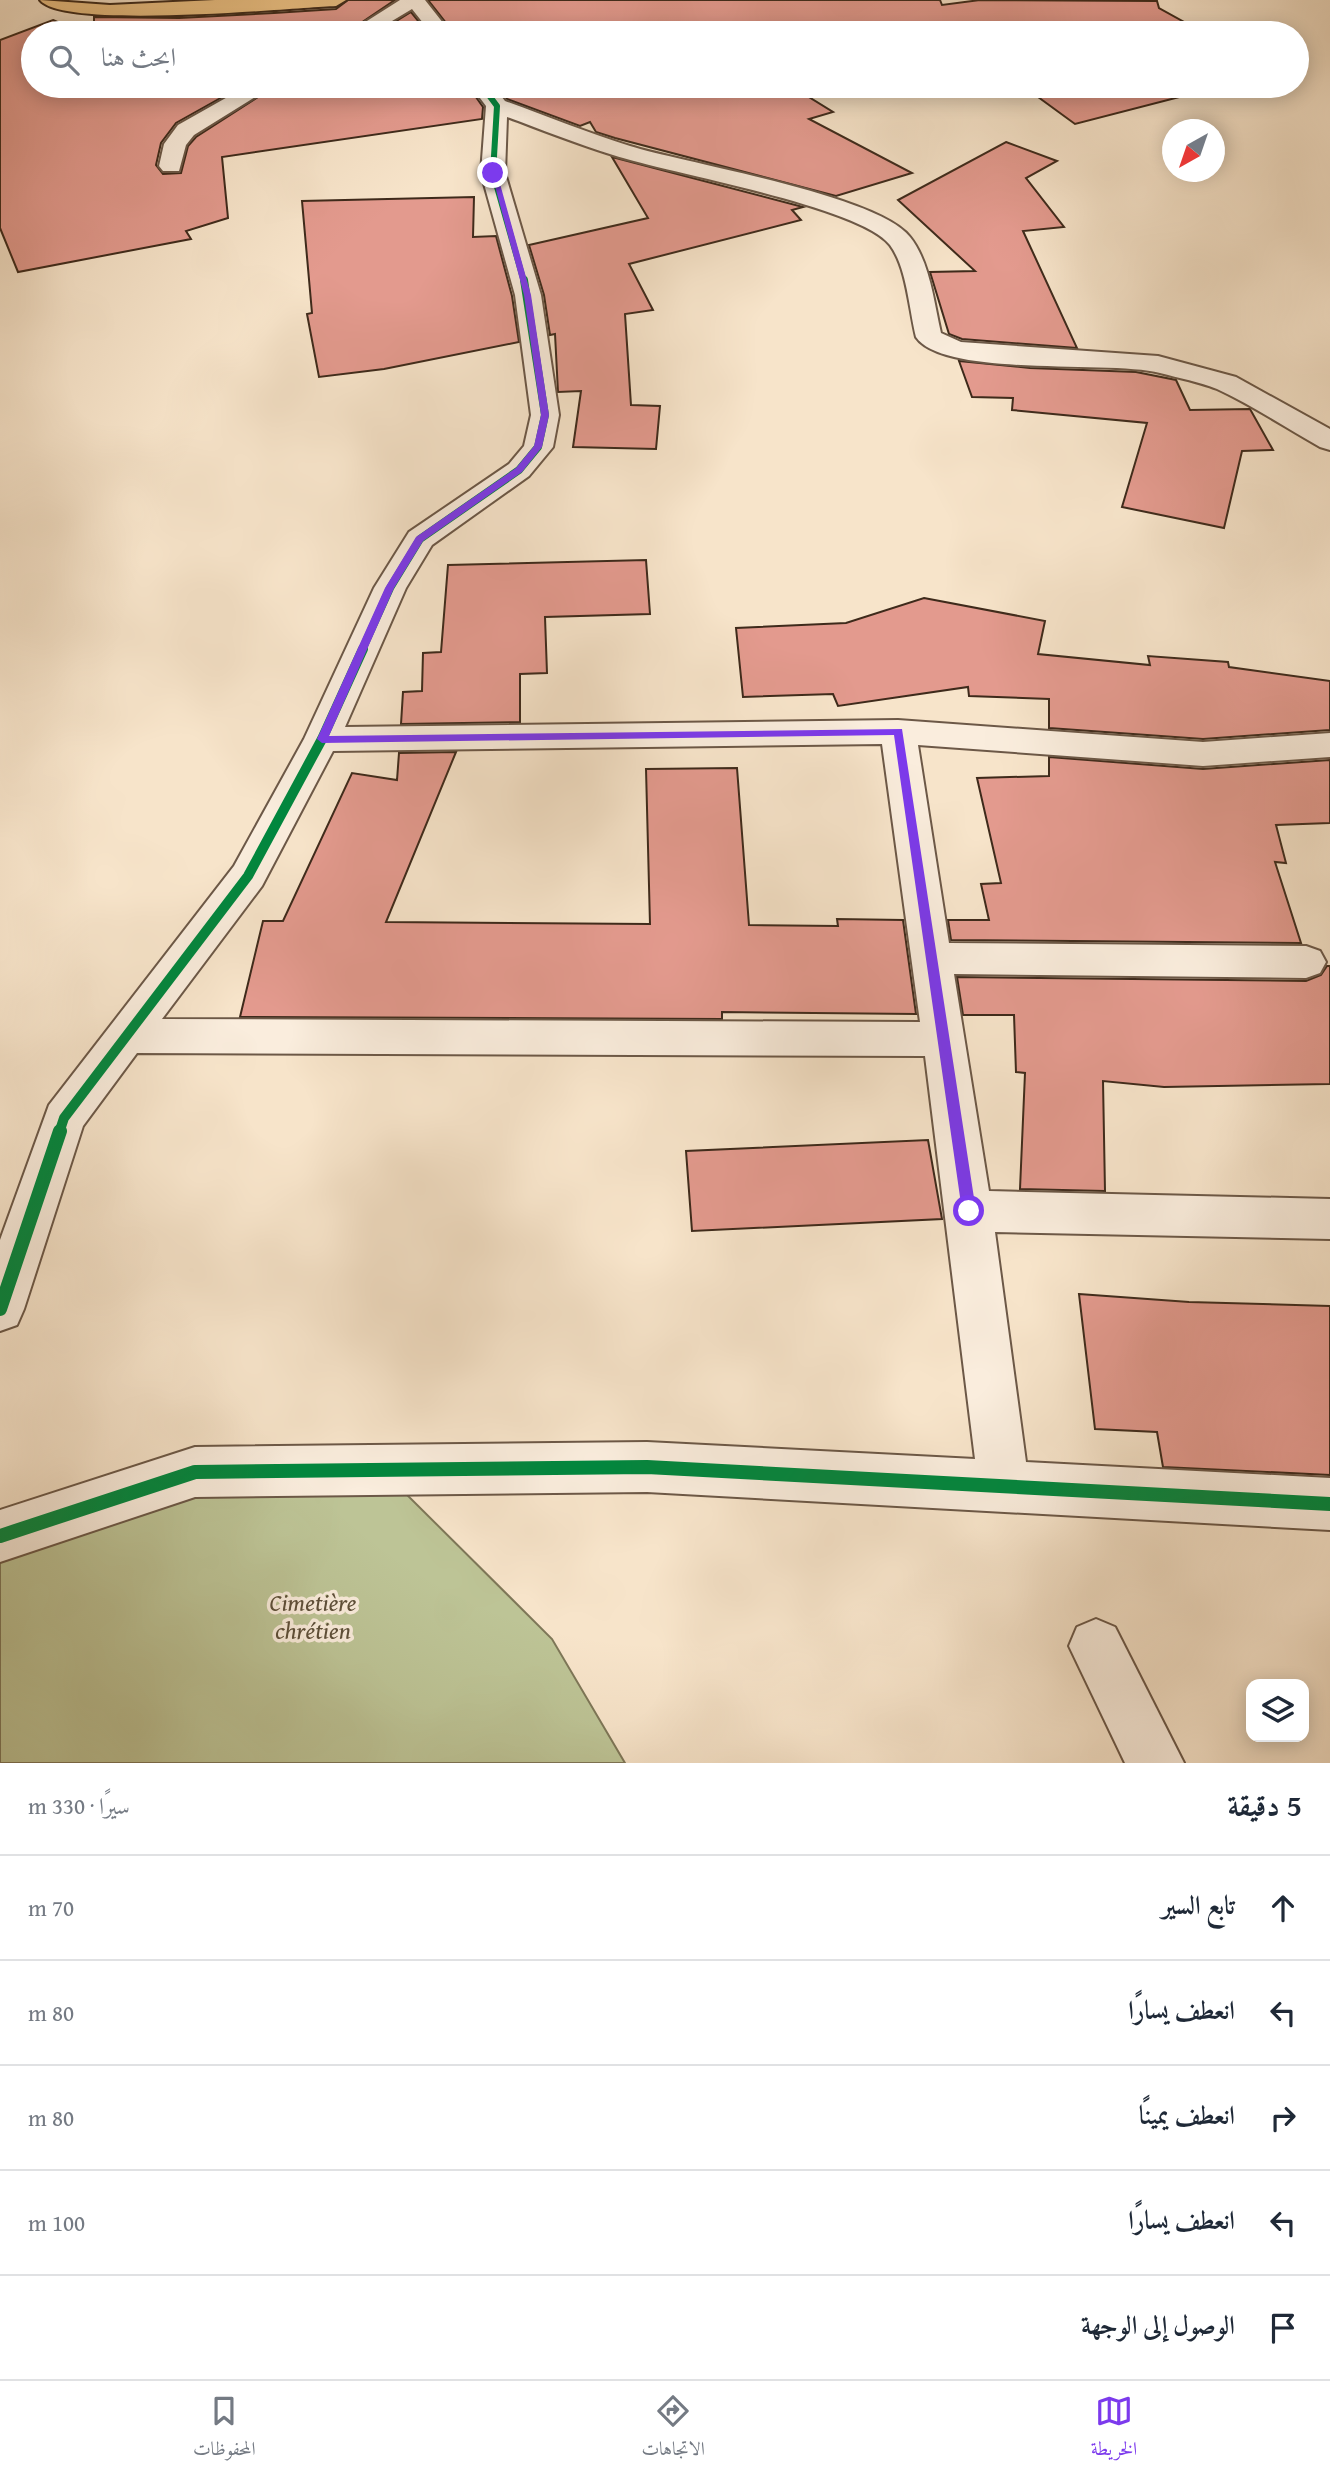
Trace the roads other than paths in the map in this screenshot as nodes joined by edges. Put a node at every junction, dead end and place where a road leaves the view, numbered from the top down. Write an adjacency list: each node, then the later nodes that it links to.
1 (50, 0): 2 (main road)
2 (336, 0)
3 (415, 0): 4 (street); 5 (street)
4 (379, 21)
5 (432, 21)
6 (241, 98): 9 (street)
7 (490, 98): 12 (street)
8 (495, 98): 10 (street)
9 (171, 166)
10 (1330, 442)
11 (898, 732): 12 (street); 13 (street); 14 (street)
12 (322, 739): 16 (street)
13 (1330, 745)
14 (932, 958): 15 (street); 17 (street)
15 (1306, 962)
16 (126, 1036): 17 (street); 20 (street)
17 (944, 1039): 18 (street)
18 (969, 1211): 19 (street); 21 (street)
19 (1330, 1219)
20 (0, 1309)
21 (1004, 1486): 22 (street); 23 (street)
22 (1330, 1504)
23 (0, 1536)
24 (1096, 1646): 25 (street)
25 (1155, 1763)

